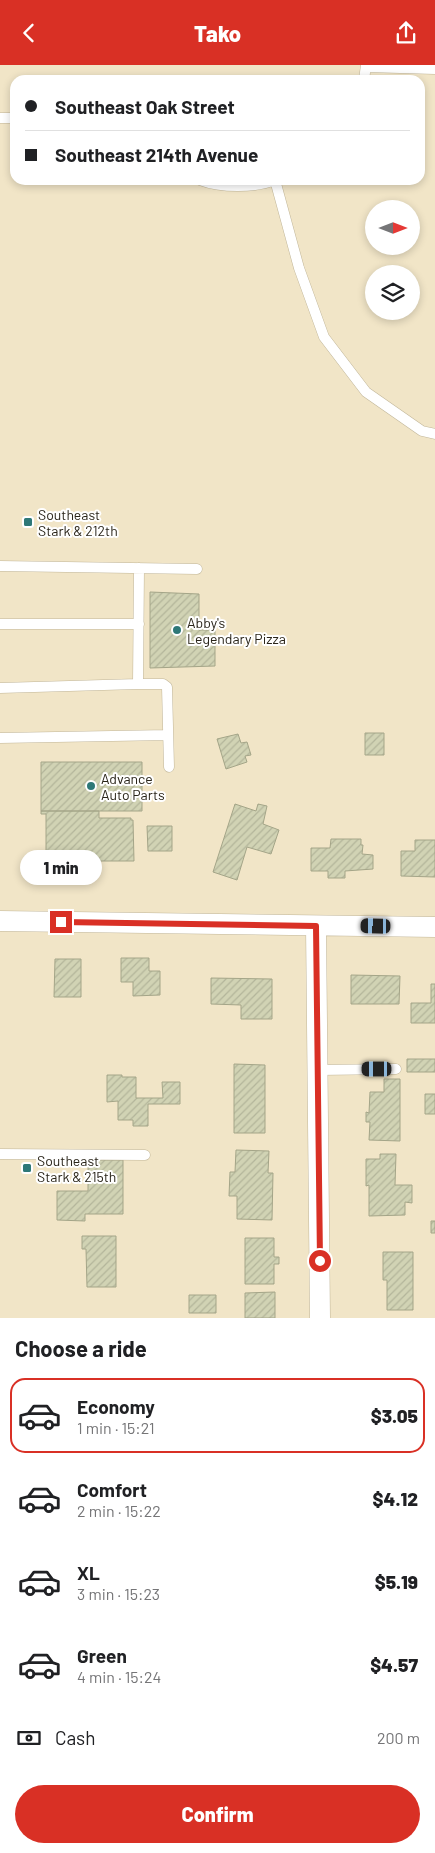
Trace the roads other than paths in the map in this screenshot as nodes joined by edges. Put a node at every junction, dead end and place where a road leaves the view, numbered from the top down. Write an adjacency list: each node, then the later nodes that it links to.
1 (366, 66): 2 (lane)
2 (435, 69)
3 (228, 185): 4 (lane)
4 (263, 185)
5 (276, 185): 6 (lane)
6 (435, 434)
7 (0, 566): 8 (lane)
8 (139, 568): 9 (lane); 11 (lane)
9 (197, 569)
10 (0, 624): 11 (lane)
11 (139, 624): 12 (lane)
12 (138, 684): 13 (lane); 14 (lane)
13 (0, 688)
14 (168, 735): 15 (lane); 16 (lane)
15 (0, 738)
16 (169, 767)
17 (0, 921): 18 (street)
18 (316, 926): 19 (street); 21 (street)
19 (435, 927)
20 (396, 1069): 21 (lane)
21 (318, 1070): 24 (street)
22 (0, 1154): 23 (lane)
23 (145, 1155)
24 (320, 1318)

